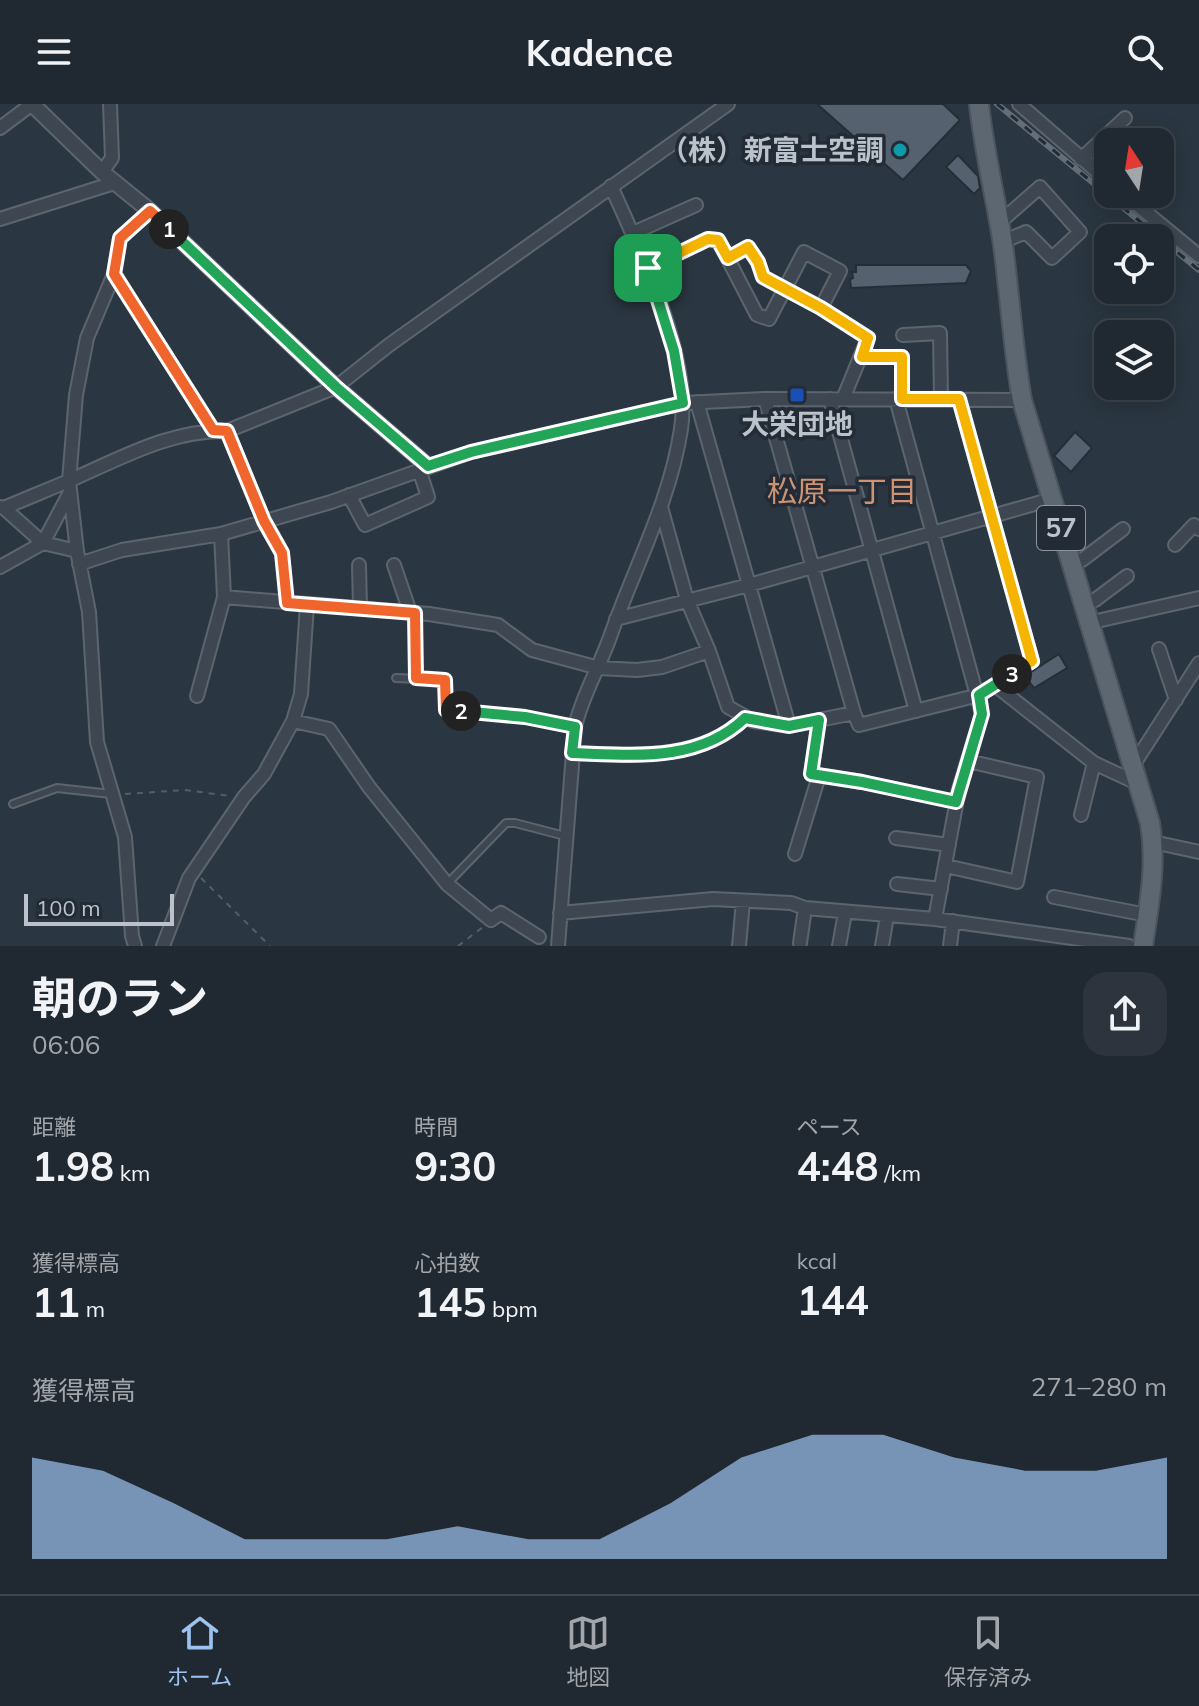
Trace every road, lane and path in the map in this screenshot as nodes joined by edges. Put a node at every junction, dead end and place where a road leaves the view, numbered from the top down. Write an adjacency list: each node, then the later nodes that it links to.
1 (32, 104): 7 (street); 10 (street)
2 (110, 104): 10 (street)
3 (728, 104): 12 (street)
4 (979, 104): 18 (main road, 57)
5 (1019, 104): 8 (street)
6 (1125, 118): 8 (street)
7 (0, 128)
8 (1081, 159): 9 (street)
9 (1094, 170)
10 (102, 172): 11 (street)
11 (114, 183): 15 (street); 16 (street)
12 (611, 186): 17 (street); 27 (street)
13 (696, 205): 17 (street)
14 (1141, 208): 19 (street)
15 (150, 211): 22 (street); 27 (street)
16 (0, 219)
17 (633, 233): 21 (street)
18 (1000, 233): 18 (street); 33 (main road, 57)
19 (1199, 256)
20 (728, 258): 21 (street); 23 (street); 23 (street)
21 (648, 268): 35 (street)
22 (114, 274): 36 (street); 38 (street)
23 (786, 288): 24 (street); 24 (street)
24 (821, 308): 26 (street)
25 (903, 335): 31 (street)
26 (862, 357): 29 (street); 30 (street)
27 (336, 387): 36 (street); 37 (street)
28 (765, 399): 29 (street); 34 (street); 57 (street)
29 (837, 399): 30 (street); 51 (street)
30 (899, 399): 31 (street); 47 (street)
31 (941, 399): 32 (street)
32 (959, 399): 33 (street); 43 (street)
33 (1022, 400): 40 (main road, 57)
34 (697, 402): 35 (street); 59 (street)
35 (683, 403): 37 (street); 42 (street)
36 (220, 431): 38 (street); 44 (street)
37 (423, 468): 39 (street); 39 (street)
38 (70, 487): 41 (street); 49 (street); 52 (street)
39 (349, 495): 44 (street)
40 (1052, 499): 43 (street); 53 (main road, 57)
41 (2, 507): 49 (street)
42 (661, 507): 62 (street); 68 (street)
43 (992, 516): 47 (street); 76 (street)
44 (264, 521): 48 (street); 63 (street)
45 (1123, 529): 53 (street)
46 (1199, 529): 50 (street)
47 (933, 533): 51 (street); 77 (street)
48 (221, 534): 52 (street); 60 (street)
49 (43, 543): 52 (street); 56 (street)
50 (1175, 545)
51 (871, 550): 57 (street); 80 (street)
52 (78, 558): 92 (street)
53 (1071, 563): 64 (main road, 57)
54 (359, 565): 66 (street)
55 (394, 565): 67 (street)
56 (0, 567)
57 (812, 567): 59 (street); 81 (street)
58 (1127, 576): 64 (street)
59 (749, 585): 62 (street); 85 (street)
60 (224, 597): 63 (street); 78 (street)
61 (1199, 598): 69 (street)
62 (687, 600): 68 (street); 71 (street)
63 (287, 603): 65 (street)
64 (1083, 604): 69 (main road, 57)
65 (307, 605): 66 (street); 84 (street)
66 (360, 608): 67 (street)
67 (413, 613): 73 (street); 75 (lane)
68 (616, 619): 73 (street)
69 (1088, 623): 90 (main road, 57)
70 (1159, 649): 79 (street)
71 (709, 651): 73 (street); 82 (street)
72 (1198, 666): 79 (street)
73 (599, 668): 86 (street)
74 (396, 678): 75 (lane)
75 (416, 678): 86 (lane)
76 (995, 685): 77 (street); 89 (street)
77 (979, 695): 80 (street); 88 (street)
78 (197, 696)
79 (1176, 700): 90 (street)
80 (916, 711): 81 (street)
81 (854, 713): 83 (street)
82 (745, 718): 85 (street); 87 (street)
83 (819, 720): 85 (street); 91 (street)
84 (293, 721): 93 (street); 105 (street)
85 (789, 726)
86 (575, 727): 87 (street)
87 (572, 753): 97 (street)
88 (968, 761): 94 (street); 103 (street)
89 (1094, 763): 90 (street); 96 (street)
90 (1134, 775): 99 (main road, 57)
91 (819, 776): 94 (street); 102 (street)
92 (111, 794): 93 (path); 95 (lane); 121 (street)
93 (244, 797): 104 (street)
94 (956, 802): 100 (street)
95 (13, 804)
96 (1081, 815)
97 (565, 836): 105 (lane); 111 (street)
98 (896, 838): 100 (street)
99 (1153, 842): 101 (street); 113 (main road, 57)
100 (949, 845): 103 (street)
101 (1199, 852)
102 (795, 854)
103 (946, 866): 107 (street)
104 (194, 871): 122 (street); 123 (path)
105 (447, 884): 116 (street)
106 (897, 884): 107 (street)
107 (941, 889): 115 (street)
108 (1054, 897): 113 (street)
109 (743, 901): 110 (street); 111 (street); 125 (street)
110 (805, 908): 112 (street); 120 (street)
111 (560, 913): 119 (street)
112 (845, 913): 114 (street); 126 (street)
113 (1147, 915): 130 (main road, 57)
114 (887, 916): 115 (street); 127 (street)
115 (935, 919): 117 (street)
116 (491, 920): 118 (street); 124 (path)
117 (953, 921): 128 (street); 129 (street)
118 (535, 941): 119 (street)
119 (558, 943)
120 (800, 943)
121 (135, 946)
122 (163, 946)
123 (270, 946)
124 (458, 946)
125 (739, 946)
126 (839, 946)
127 (882, 946)
128 (950, 946)
129 (1129, 946)
130 (1143, 946)

